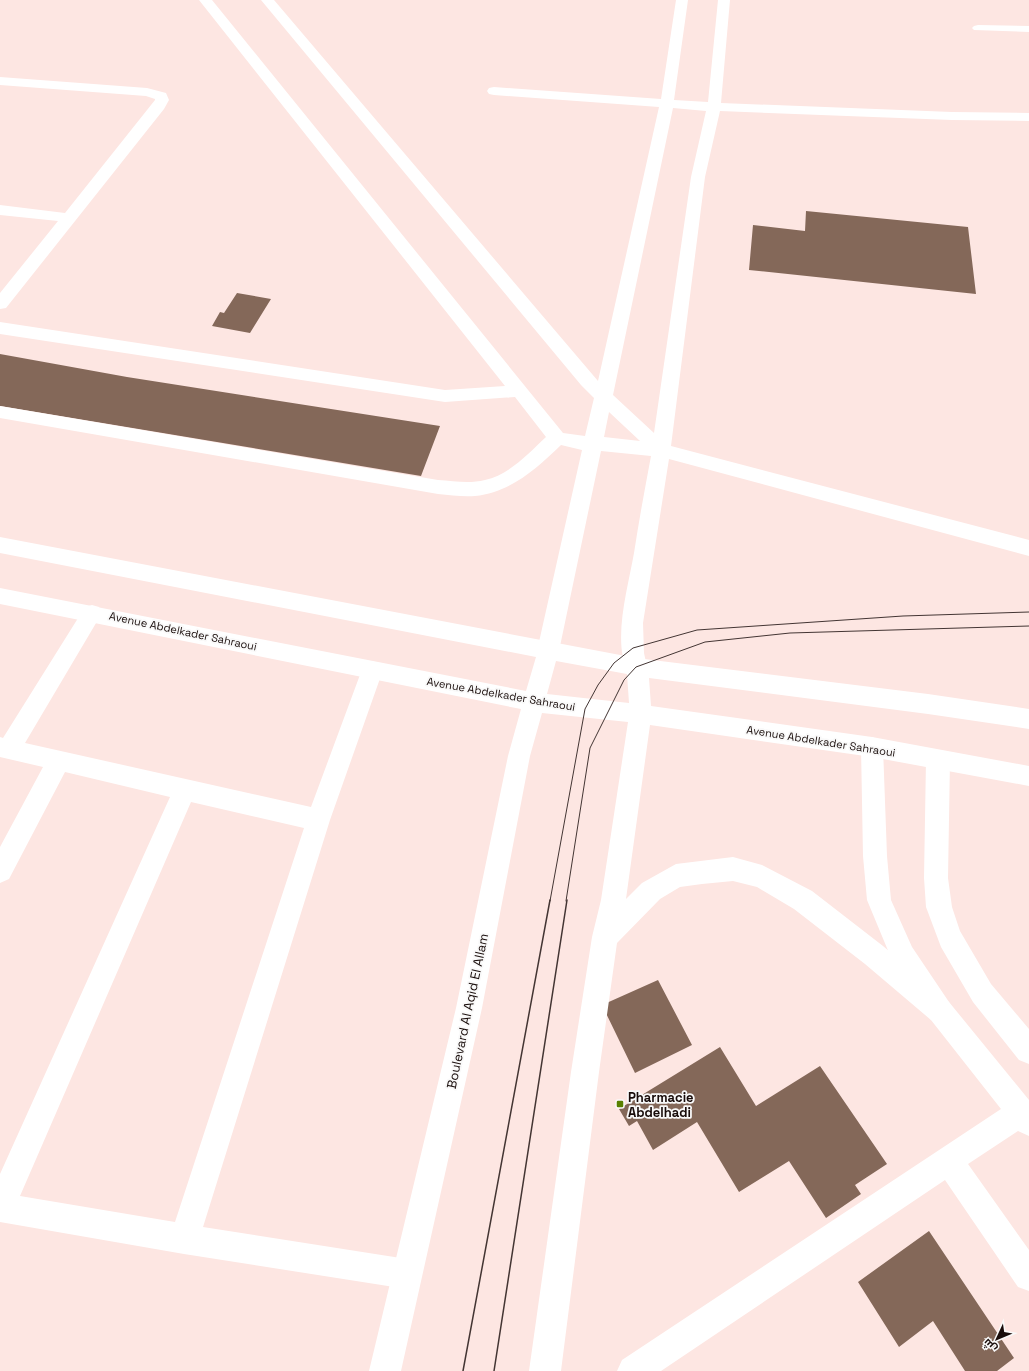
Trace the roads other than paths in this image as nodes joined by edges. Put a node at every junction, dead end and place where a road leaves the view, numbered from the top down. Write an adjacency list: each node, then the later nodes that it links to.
1 (205, 0): 16 (street)
2 (267, 0): 17 (street)
3 (682, 0): 9 (street, Boulevard Al Aqid El Allam)
4 (724, 0): 10 (street)
5 (978, 28): 6 (lane)
6 (1029, 29)
7 (0, 81): 13 (street)
8 (494, 91): 9 (street)
9 (667, 104): 10 (street); 17 (street, Boulevard Al Aqid El Allam)
10 (714, 107): 11 (street); 21 (street)
11 (1029, 117)
12 (0, 210): 13 (street)
13 (69, 218): 14 (street)
14 (0, 304)
15 (0, 328): 16 (street)
16 (519, 391): 19 (street)
17 (604, 399): 20 (street, Boulevard Al Aqid El Allam); 21 (street)
18 (0, 412): 19 (street)
19 (557, 438): 20 (street)
20 (593, 443): 21 (street); 26 (street, Boulevard Al Aqid El Allam)
21 (661, 450): 23 (street); 27 (street)
22 (0, 545): 26 (street)
23 (1029, 548)
24 (0, 596): 25 (street, Avenue Abdelkader Sahraoui)
25 (92, 613): 28 (street, Avenue Abdelkader Sahraoui); 33 (street)
26 (548, 651): 27 (street); 29 (street, Boulevard Al Aqid El Allam)
27 (636, 667): 30 (street); 31 (street)
28 (372, 670): 29 (street, Avenue Abdelkader Sahraoui); 38 (street)
29 (533, 702): 30 (street, Avenue Abdelkader Sahraoui); 47 (street, Boulevard Al Aqid El Allam)
30 (640, 714): 32 (street, Avenue Abdelkader Sahraoui); 40 (street)
31 (1029, 719)
32 (872, 747): 35 (street, Avenue Abdelkader Sahraoui); 41 (street)
33 (5, 748): 34 (street)
34 (59, 760): 37 (street); 39 (street)
35 (938, 760): 36 (street, Avenue Abdelkader Sahraoui); 42 (street)
36 (1029, 776)
37 (186, 789): 38 (street); 45 (street)
38 (318, 820): 46 (street)
39 (0, 872)
40 (605, 937): 41 (street); 50 (street)
41 (940, 1011): 43 (street)
42 (1029, 1050)
43 (1025, 1117): 44 (street)
44 (949, 1161): 48 (street); 51 (street)
45 (0, 1207): 46 (street)
46 (184, 1239): 47 (street)
47 (407, 1274): 49 (street, Boulevard Al Aqid El Allam)
48 (1029, 1276)
49 (385, 1371)
50 (545, 1371)
51 (633, 1371)

